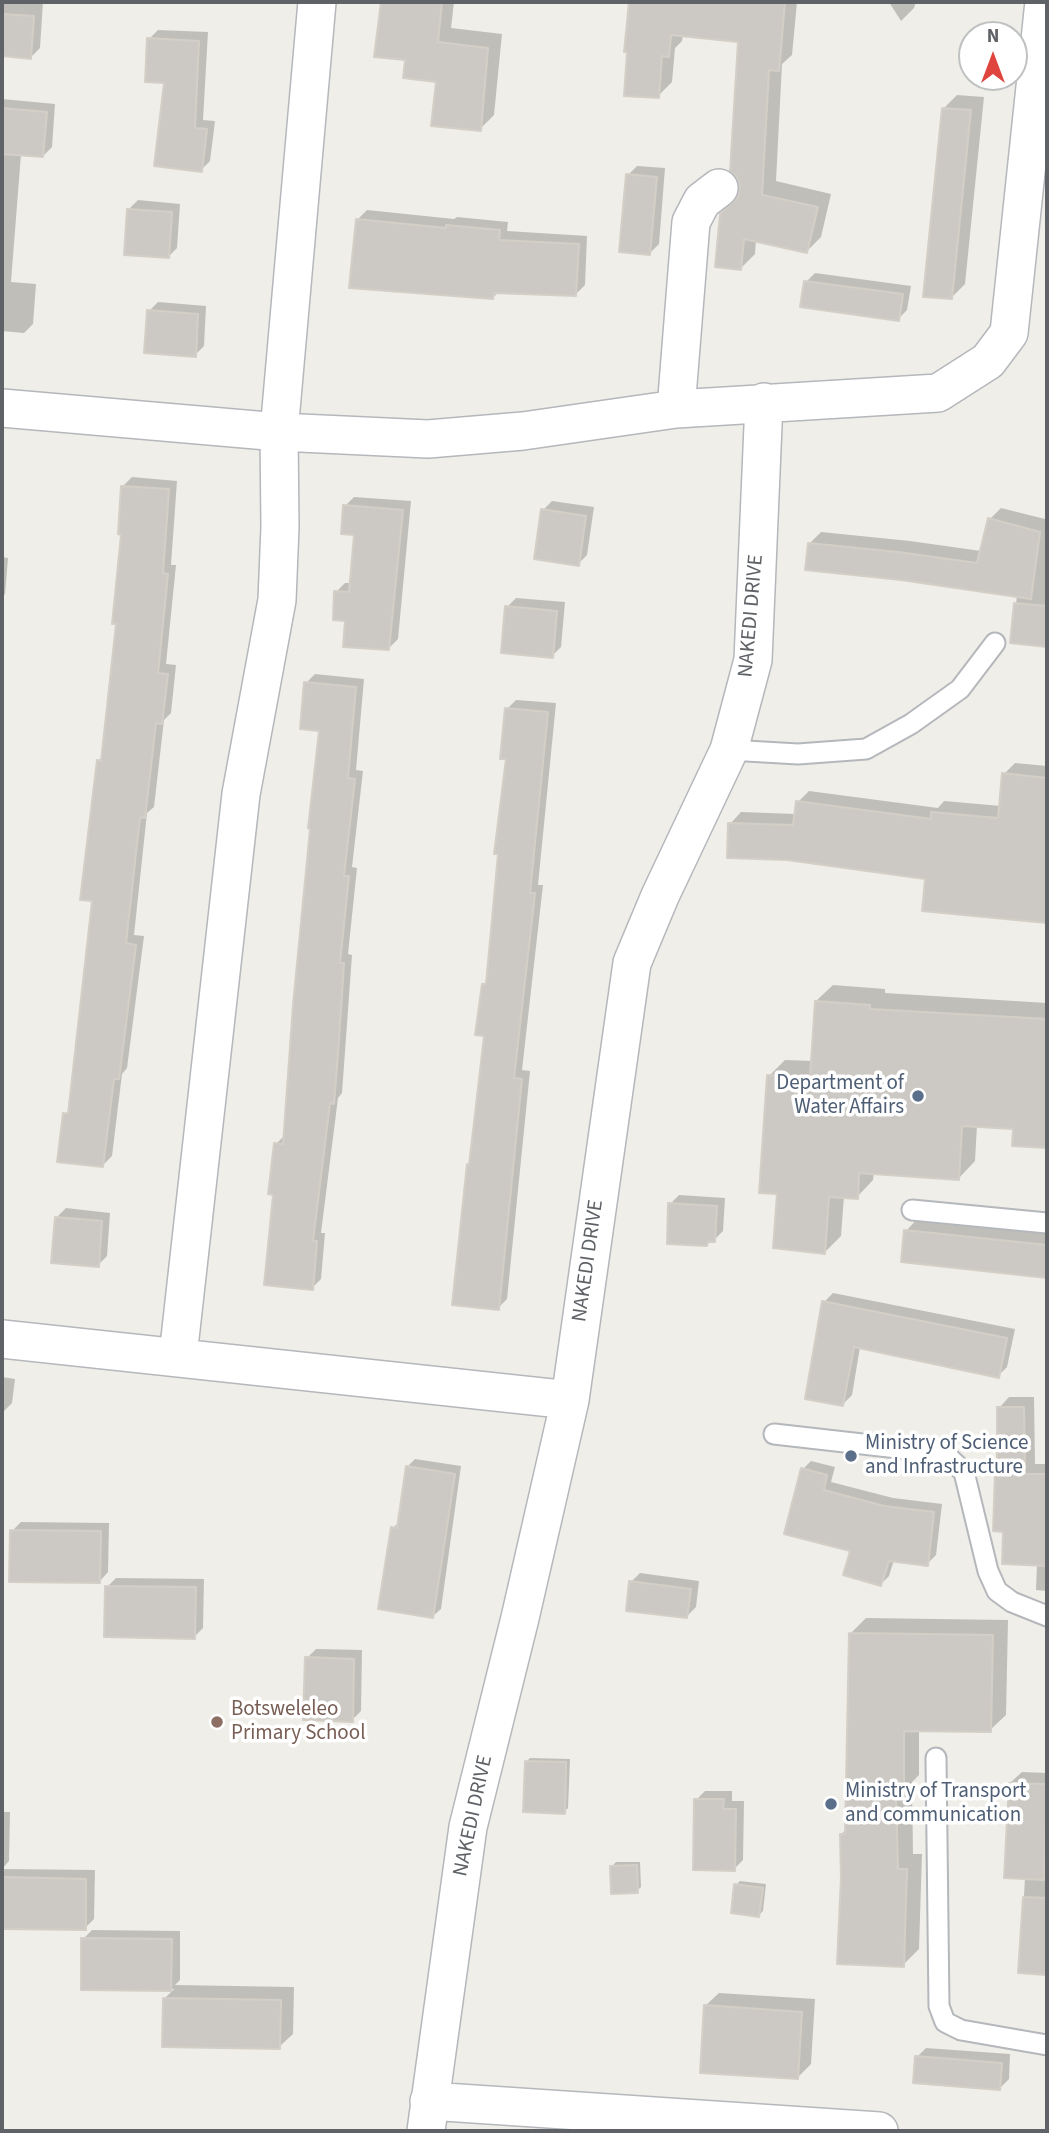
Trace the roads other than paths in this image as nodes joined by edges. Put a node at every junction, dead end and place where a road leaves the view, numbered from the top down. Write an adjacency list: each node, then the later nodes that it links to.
1 (317, 2): 7 (street)
2 (1044, 2): 4 (street)
3 (719, 188): 6 (street)
4 (764, 402): 6 (street); 9 (street, NAKEDI DRIVE)
5 (2, 408): 7 (street)
6 (676, 409): 7 (street)
7 (279, 432): 13 (street)
8 (995, 643): 9 (lane)
9 (729, 750): 14 (street, NAKEDI DRIVE)
10 (912, 1210): 11 (lane)
11 (1047, 1223)
12 (2, 1339): 13 (street)
13 (178, 1356): 14 (street)
14 (570, 1400): 19 (street, NAKEDI DRIVE)
15 (774, 1434): 16 (lane)
16 (1047, 1616)
17 (936, 1758): 18 (lane)
18 (1047, 2045)
19 (428, 2116): 20 (street)
20 (879, 2131)

